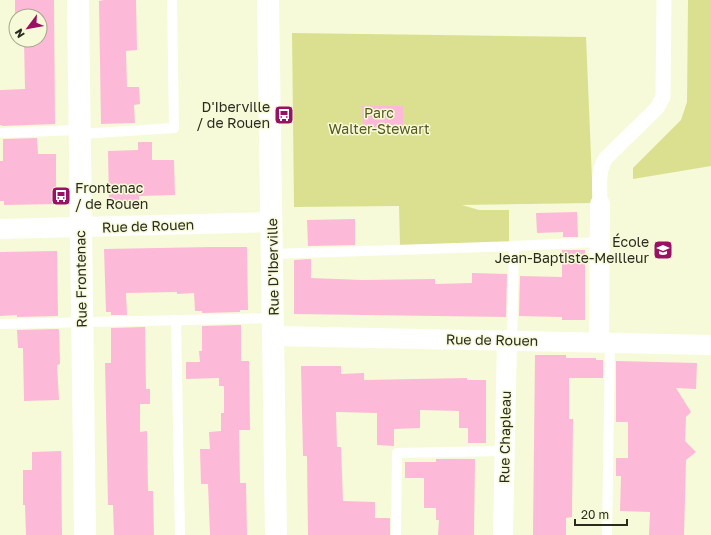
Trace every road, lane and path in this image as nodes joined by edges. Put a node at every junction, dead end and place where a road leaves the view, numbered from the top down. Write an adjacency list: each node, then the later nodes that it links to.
1 (78, 0): 5 (main road, Rue Frontenac)
2 (172, 0): 5 (lane)
3 (268, 0): 8 (main road, Rue D'Iberville)
4 (664, 0): 7 (street)
5 (80, 132): 6 (lane); 9 (main road, Rue Frontenac)
6 (0, 133)
7 (600, 204): 11 (street)
8 (272, 222): 9 (street, Rue de Rouen); 13 (main road, Rue D'Iberville)
9 (80, 228): 10 (street, Rue de Rouen); 15 (main road, Rue Frontenac)
10 (0, 229)
11 (600, 242): 12 (lane); 19 (street)
12 (514, 246): 13 (lane); 18 (lane)
13 (272, 254): 17 (main road, Rue D'Iberville)
14 (176, 320): 15 (lane); 17 (lane); 23 (lane)
15 (82, 321): 16 (lane); 22 (main road, Rue Frontenac)
16 (0, 324)
17 (274, 327): 18 (street, Rue de Rouen); 24 (main road, Rue D'Iberville)
18 (510, 340): 19 (street, Rue de Rouen); 21 (street, Rue Chapleau)
19 (604, 343): 20 (street, Rue de Rouen); 27 (lane)
20 (711, 345)
21 (504, 451): 25 (lane); 26 (street, Rue Chapleau)
22 (85, 535)
23 (180, 535)
24 (276, 535)
25 (396, 535)
26 (503, 535)
27 (607, 535)

